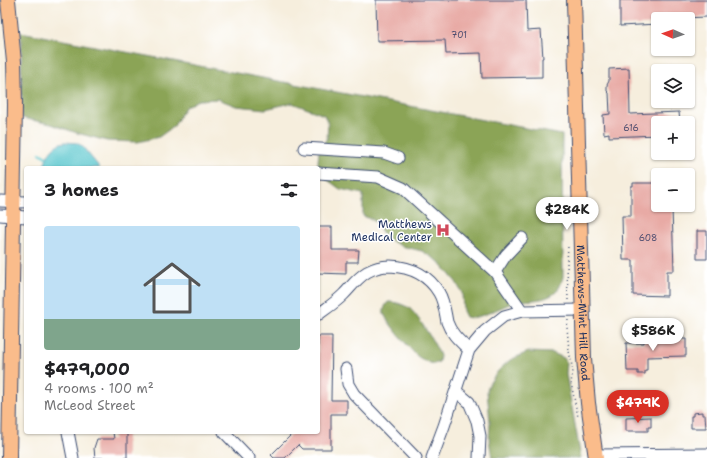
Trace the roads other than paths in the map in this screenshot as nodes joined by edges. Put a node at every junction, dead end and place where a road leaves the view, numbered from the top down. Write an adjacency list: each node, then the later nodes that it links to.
1 (8, 0): 6 (main road)
2 (574, 0): 10 (main road, Matthews-Mint Hill Road)
3 (304, 148): 4 (street)
4 (398, 158)
5 (320, 173): 9 (street)
6 (10, 207): 7 (street); 20 (main road)
7 (24, 216)
8 (522, 238): 9 (street)
9 (495, 272): 11 (street)
10 (582, 310): 11 (street); 19 (main road, Matthews-Mint Hill Road)
11 (522, 311): 13 (street)
12 (320, 313): 13 (street)
13 (469, 350): 15 (street)
14 (346, 369): 23 (street)
15 (456, 391): 24 (street); 25 (street)
16 (68, 434): 21 (street)
17 (226, 434): 22 (street)
18 (707, 454): 19 (street)
19 (596, 457)
20 (9, 458)
21 (73, 458)
22 (249, 458)
23 (416, 458)
24 (432, 458)
25 (479, 458)

